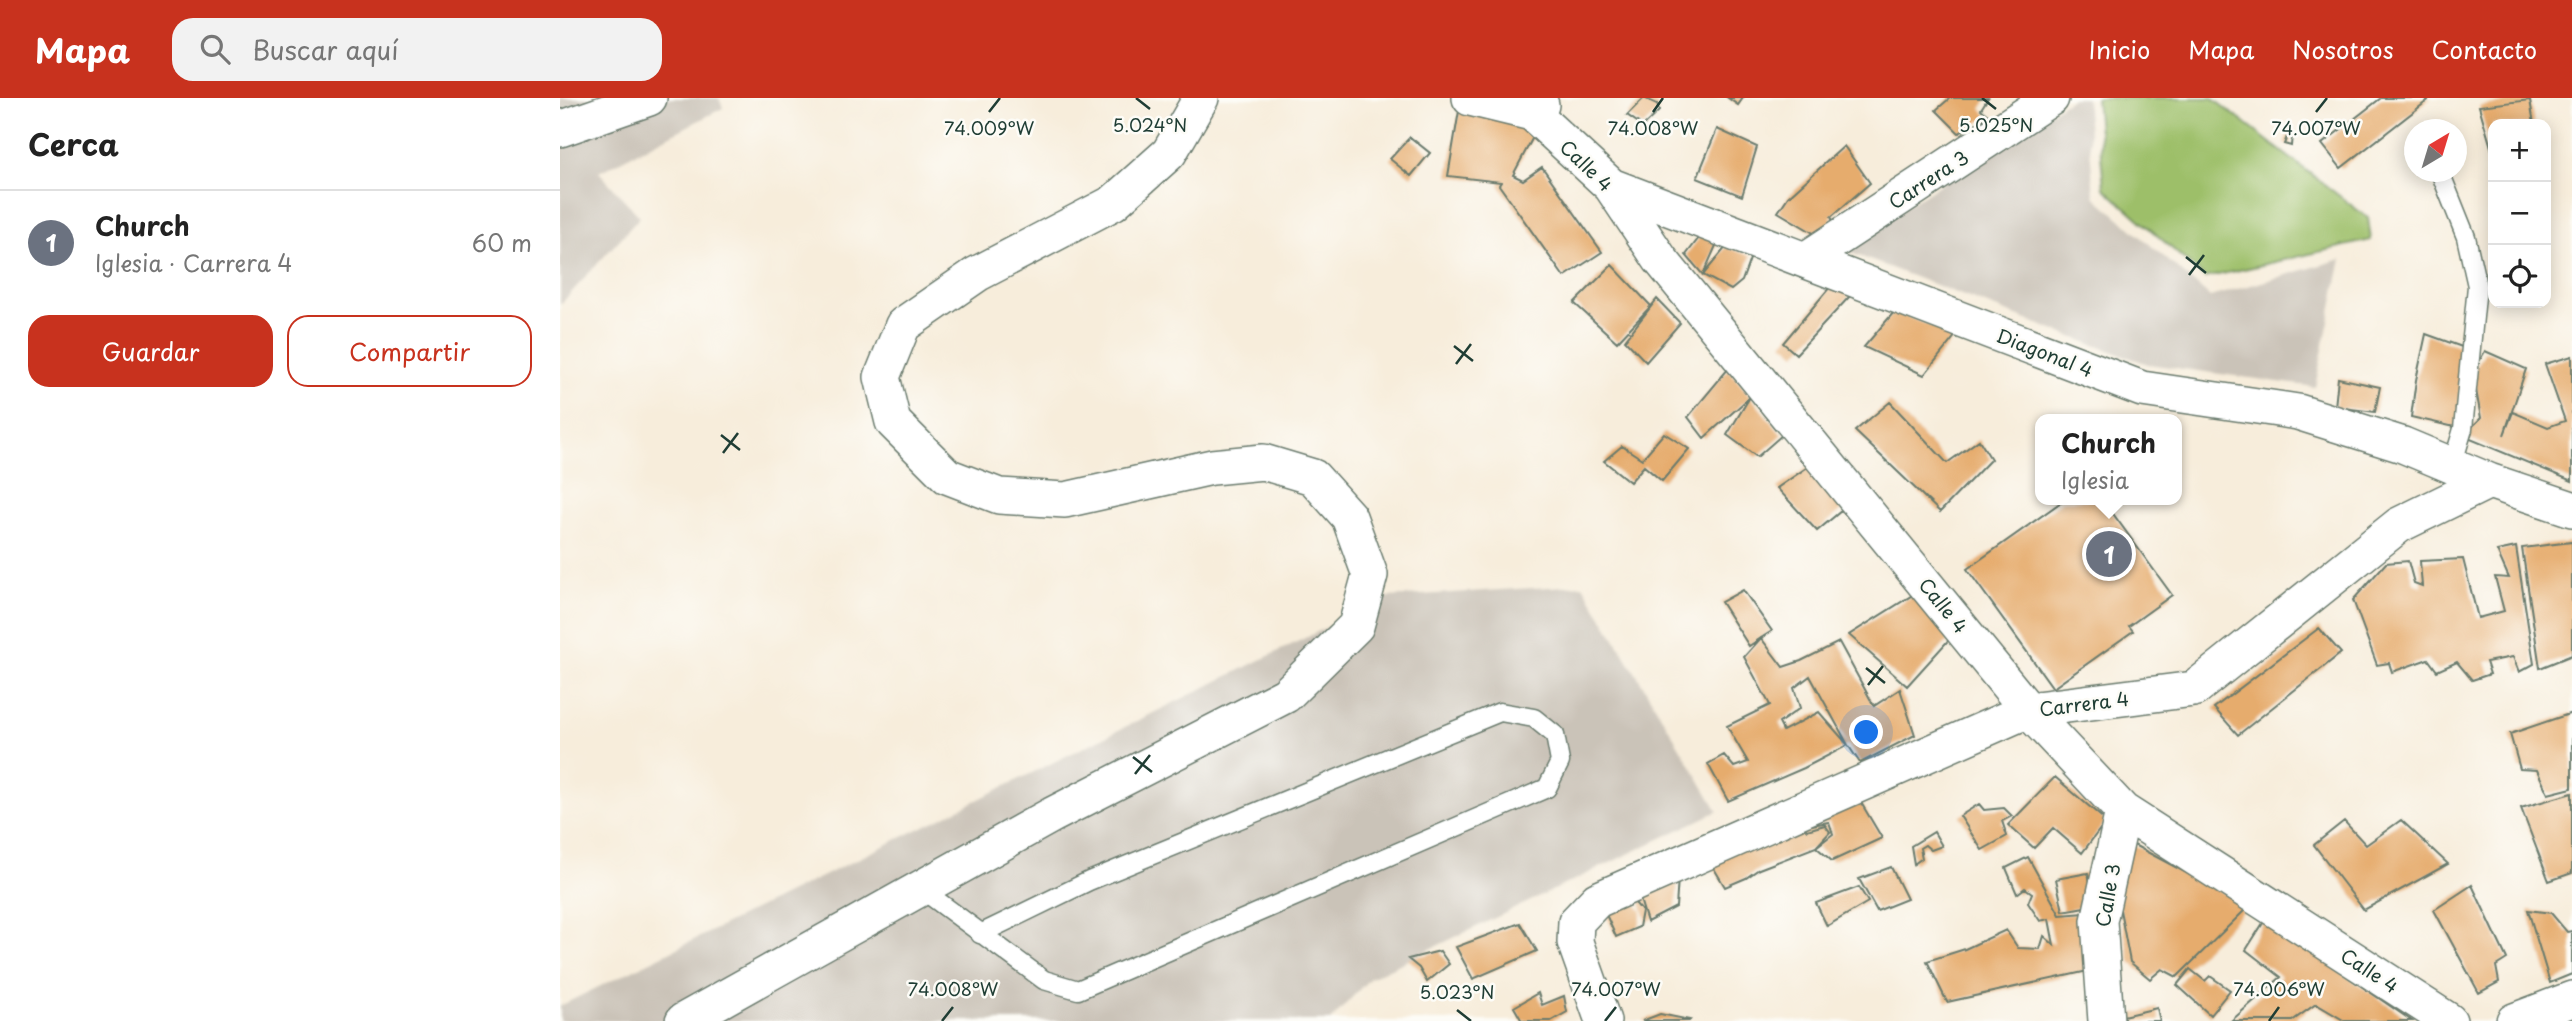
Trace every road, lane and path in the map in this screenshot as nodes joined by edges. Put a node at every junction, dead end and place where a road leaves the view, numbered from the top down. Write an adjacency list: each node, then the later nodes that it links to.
1 (649, 98): 6 (street)
2 (1200, 98): 15 (street)
3 (1470, 98): 5 (street)
4 (2051, 98): 9 (street, Carrera 3)
5 (1534, 103): 8 (street, Calle 4)
6 (560, 129)
7 (2444, 182): 10 (lane)
8 (1611, 186): 9 (street, Diagonal 4); 13 (street, Calle 4)
9 (1805, 260): 10 (street, Diagonal 4)
10 (2452, 466): 11 (street, Diagonal 4)
11 (2489, 481): 12 (street, Diagonal 4); 13 (street, Carrera 4)
12 (2572, 509)
13 (2028, 710): 14 (street, Calle 4); 19 (street, Carrera 4)
14 (2123, 811): 20 (street, Calle 3); 21 (street, Calle 4)
15 (920, 888): 16 (lane); 18 (street)
16 (980, 934): 16 (lane)
17 (2572, 999): 22 (street)
18 (683, 1021)
19 (1603, 1021)
20 (2106, 1021)
21 (2449, 1021)
22 (2514, 1021)

